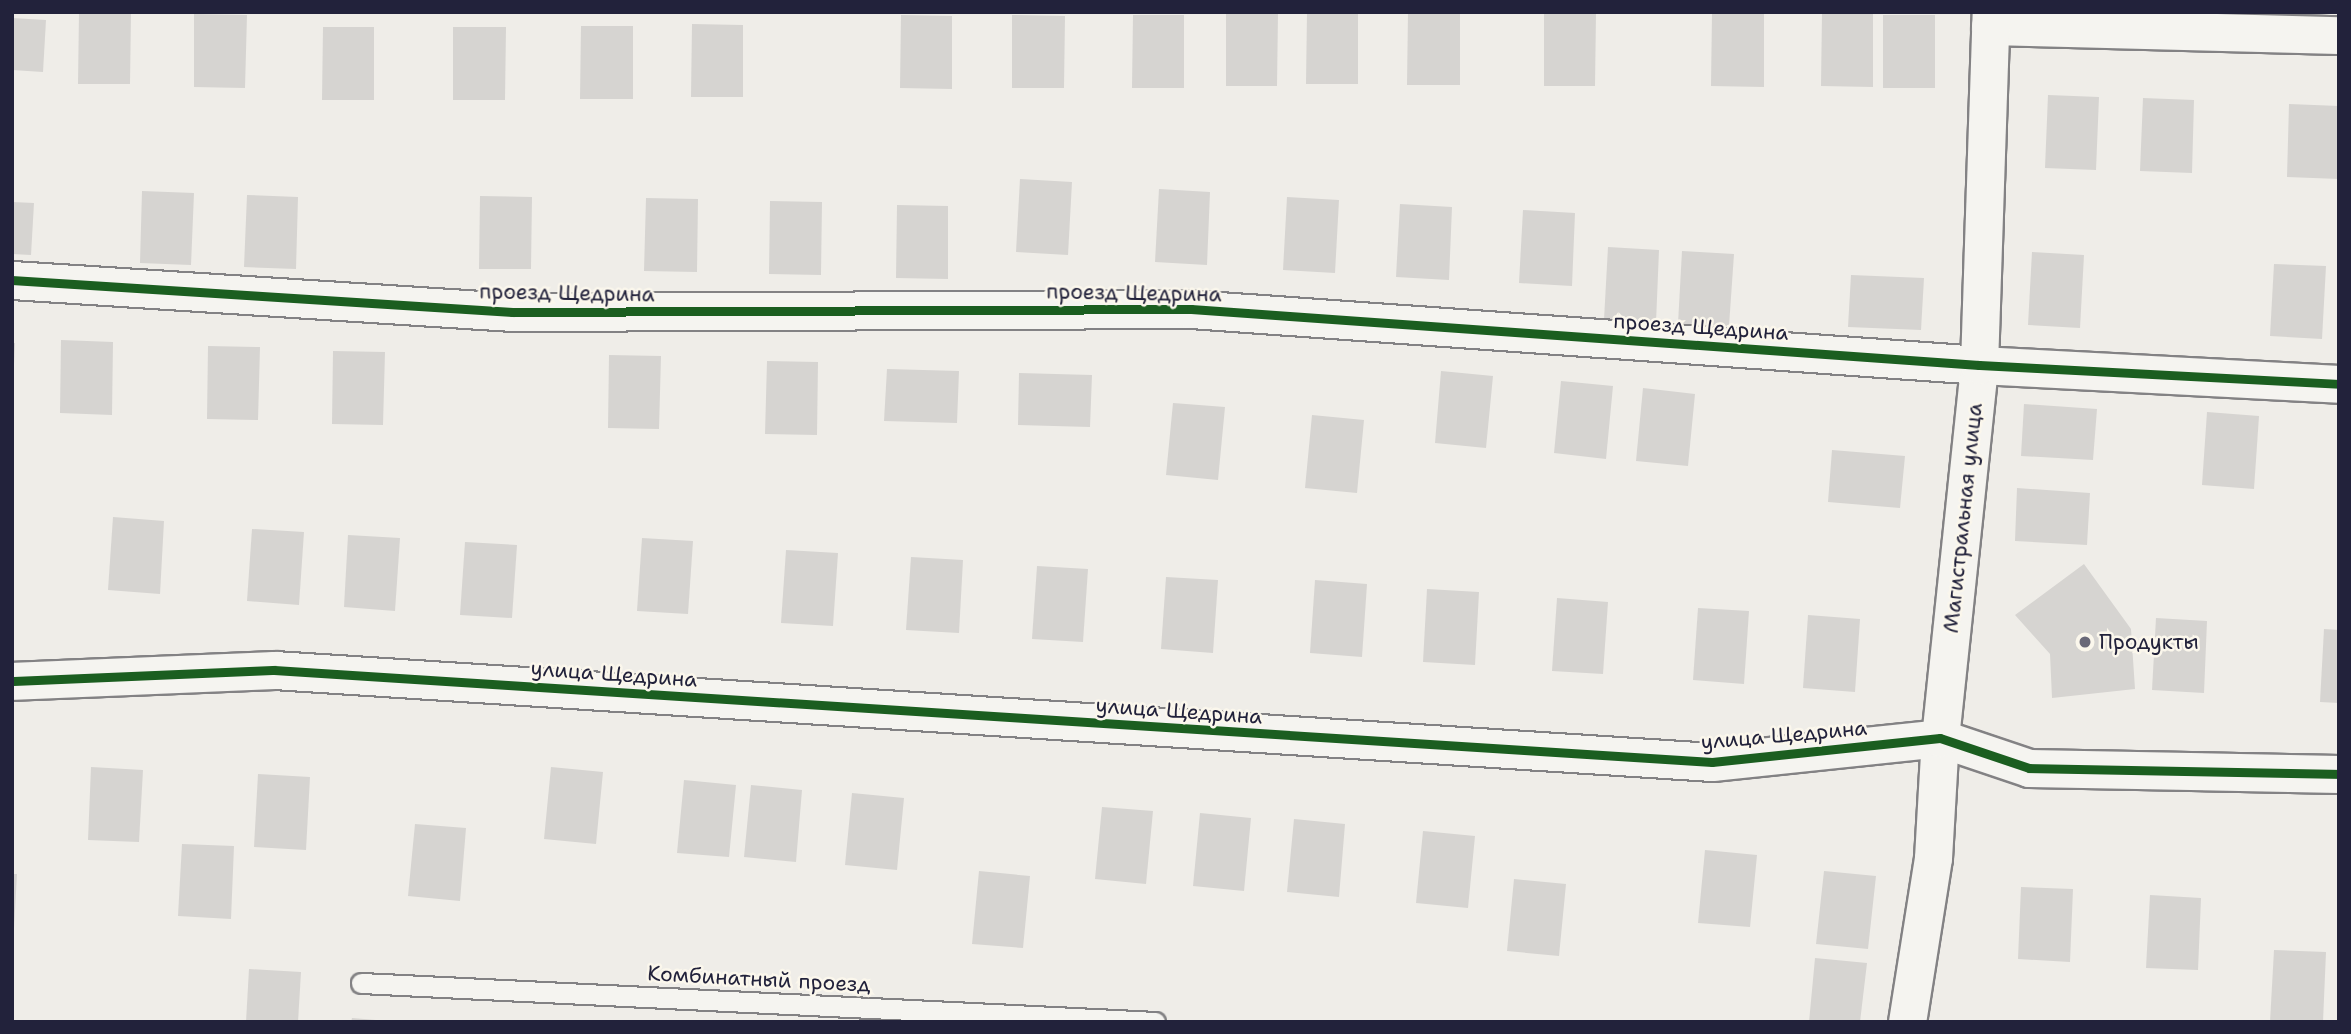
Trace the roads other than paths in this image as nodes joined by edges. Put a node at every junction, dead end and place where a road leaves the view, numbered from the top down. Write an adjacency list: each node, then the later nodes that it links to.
1 (1991, 19): 2 (street); 4 (street, Магистральная улица)
2 (2339, 34)
3 (12, 280): 4 (street, проезд Щедрина)
4 (1979, 365): 5 (street, проезд Щедрина); 7 (street, Магистральная улица)
5 (2339, 384)
6 (12, 681): 7 (street, улица Щедрина)
7 (1940, 737): 8 (street, улица Щедрина); 11 (street, Магистральная улица)
8 (2339, 774)
9 (361, 983): 10 (lane, Комбинатный проезд)
10 (1155, 1022)
11 (1907, 1022)

